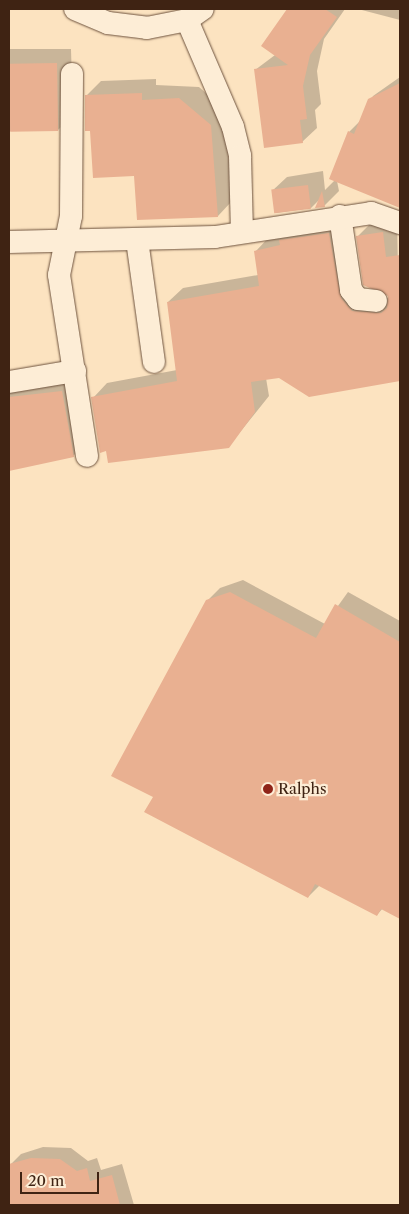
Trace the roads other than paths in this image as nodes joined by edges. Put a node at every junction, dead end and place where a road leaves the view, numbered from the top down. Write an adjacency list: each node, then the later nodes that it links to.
1 (75, 9): 2 (street)
2 (195, 14): 6 (street)
3 (72, 74): 9 (street)
4 (340, 216): 5 (street); 6 (street); 10 (street)
5 (400, 223)
6 (242, 230): 7 (street)
7 (137, 240): 9 (street); 11 (street)
8 (9, 242): 9 (street)
9 (63, 242): 12 (street)
10 (376, 301)
11 (154, 362)
12 (75, 371): 13 (street); 14 (street)
13 (9, 382)
14 (87, 456)

